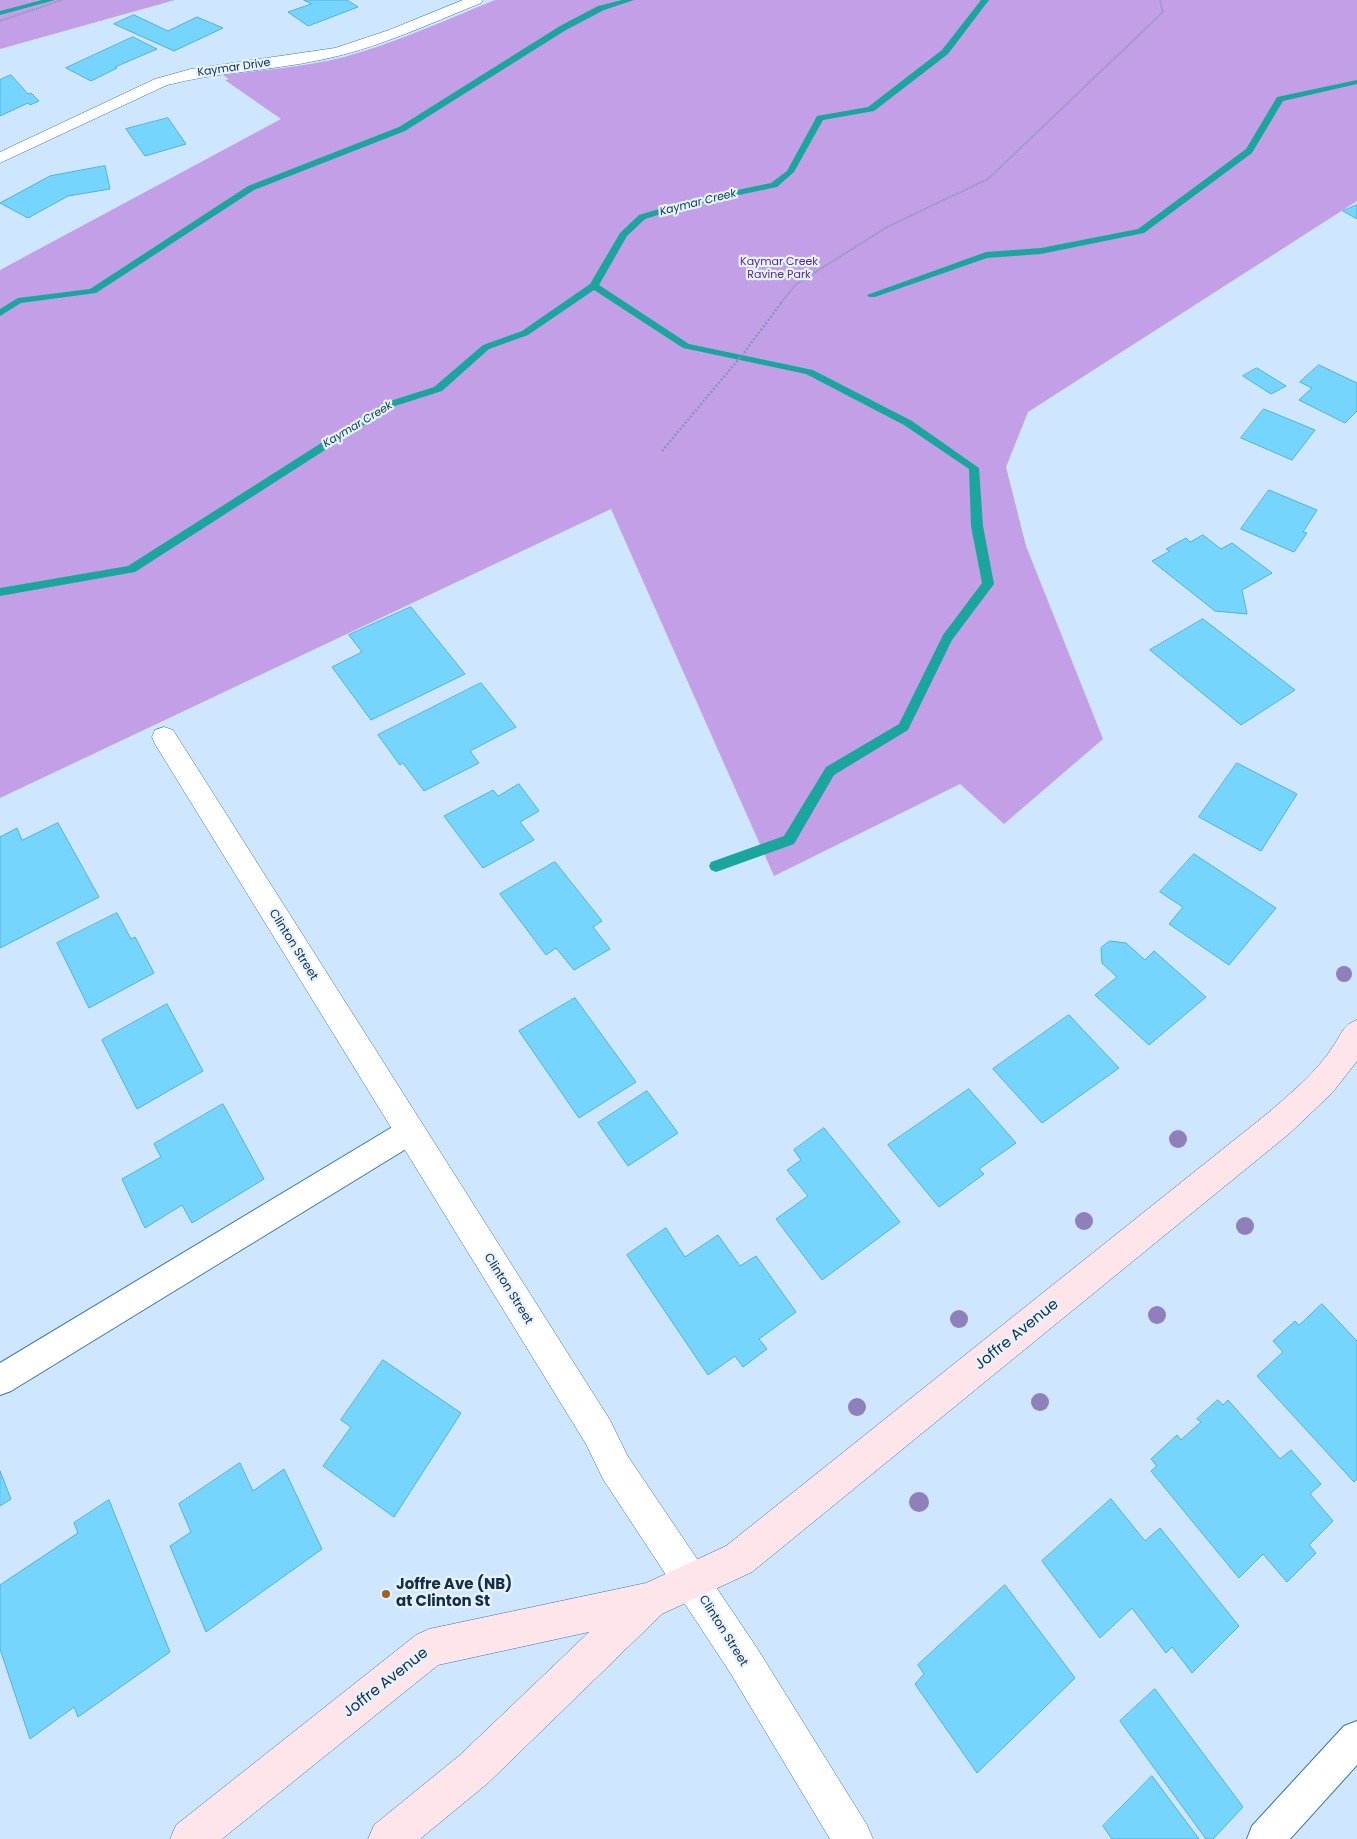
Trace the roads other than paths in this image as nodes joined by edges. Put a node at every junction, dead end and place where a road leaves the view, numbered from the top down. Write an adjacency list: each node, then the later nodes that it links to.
1 (476, 0): 2 (street, Kaymar Drive)
2 (0, 158)
3 (164, 737): 5 (street, Clinton Street)
4 (1356, 1040): 7 (street, Joffre Avenue)
5 (409, 1132): 6 (lane); 7 (street, Clinton Street)
6 (0, 1380)
7 (691, 1580): 8 (street, Joffre Avenue); 12 (street, Clinton Street)
8 (649, 1601): 10 (street, Joffre Avenue); 11 (street, Joffre Avenue)
9 (1357, 1740): 13 (lane)
10 (190, 1839)
11 (388, 1839)
12 (853, 1839)
13 (1265, 1839)

